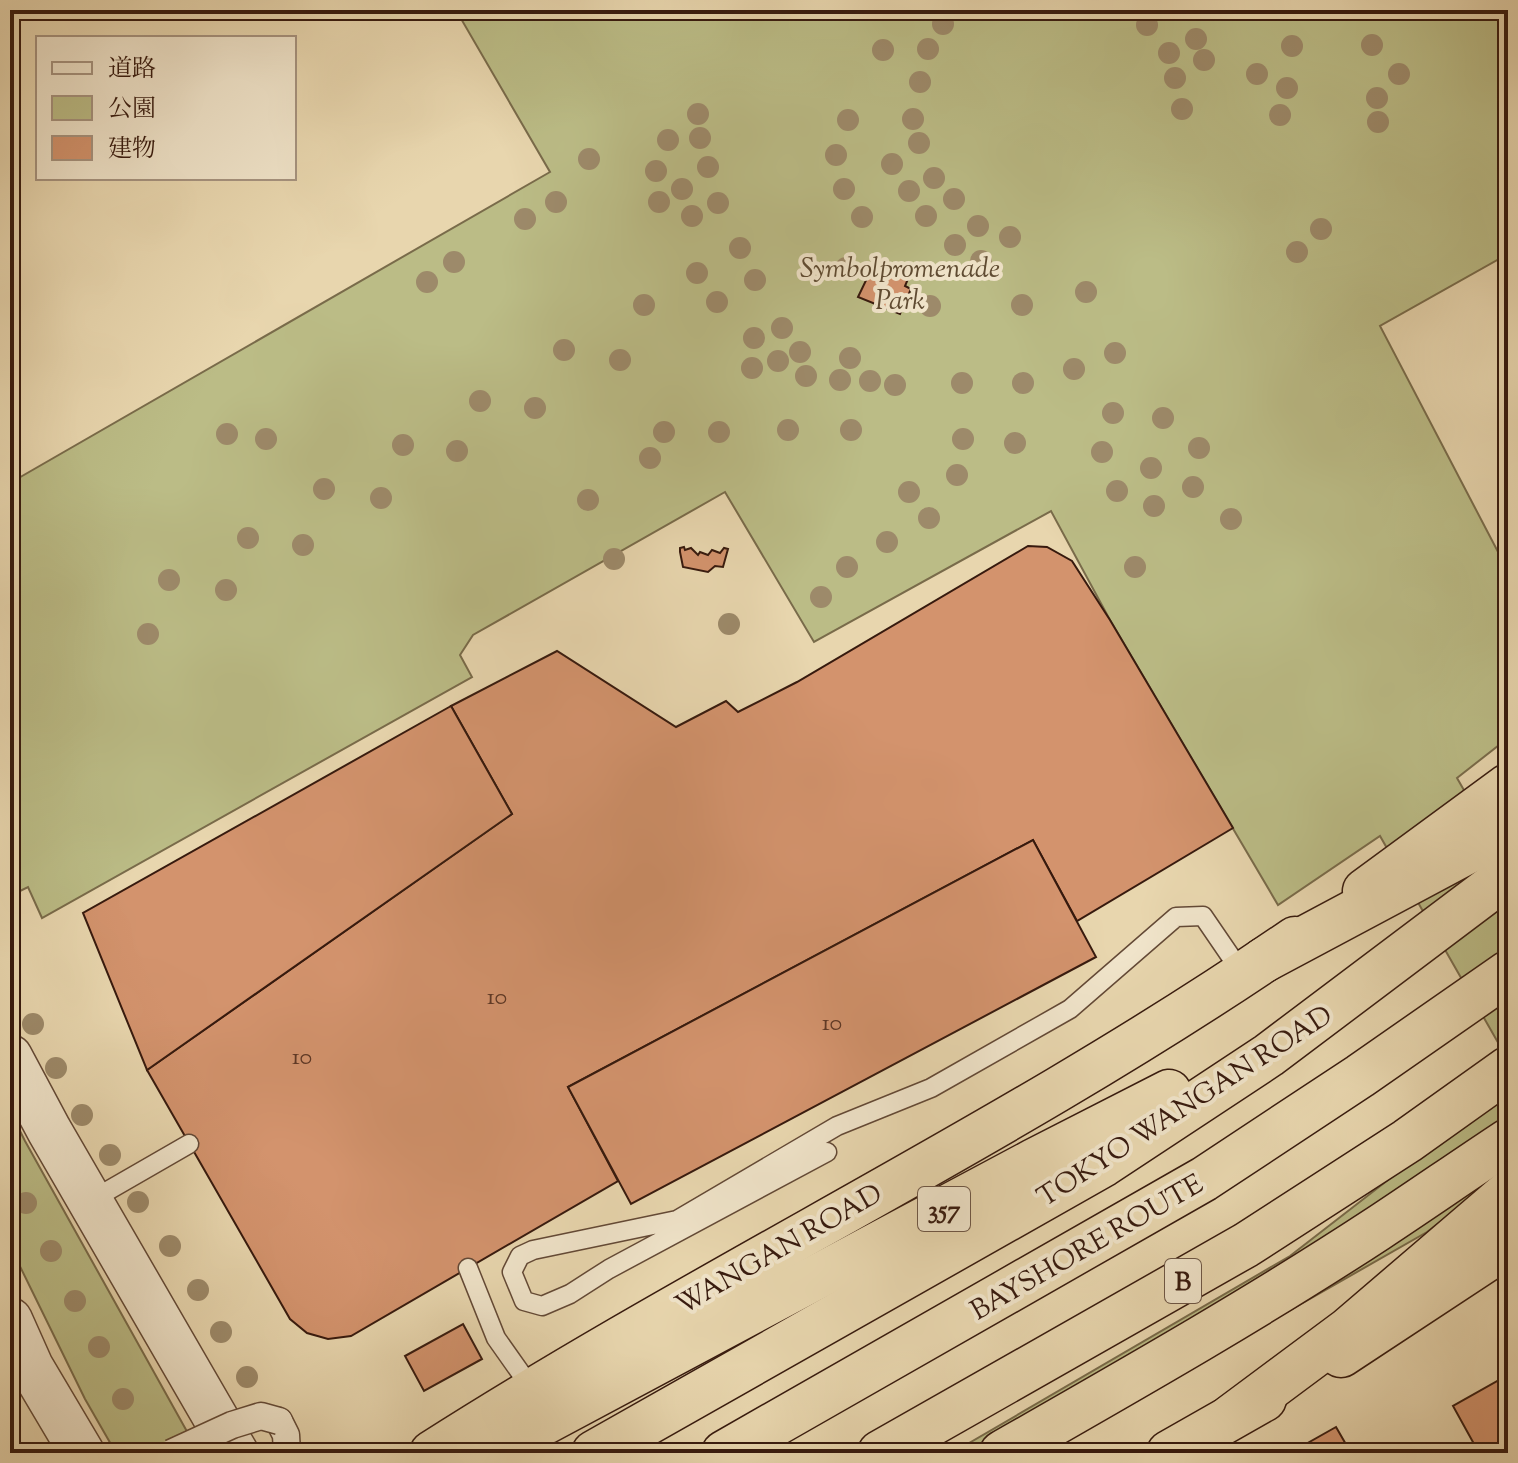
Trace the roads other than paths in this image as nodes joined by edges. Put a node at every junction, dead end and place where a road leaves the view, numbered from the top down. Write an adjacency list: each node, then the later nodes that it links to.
1 (1507, 801): 4 (highway); 4 (highway, WANGAN ROAD / 357)
2 (1508, 875): 3 (highway, TOKYO WANGAN ROAD / 357)
3 (1403, 956): 23 (highway, 357); 24 (highway, TOKYO WANGAN ROAD / 357)
4 (1253, 967): 10 (lane); 16 (highway, WANGAN ROAD / 357)
5 (1508, 973): 25 (highway, BAYSHORE ROUTE)
6 (10, 1057): 12 (street)
7 (1492, 1081): 26 (highway, B)
8 (1508, 1141): 27 (highway)
9 (189, 1144): 12 (lane)
10 (827, 1152)
11 (1508, 1193): 17 (highway)
12 (90, 1201): 20 (street)
13 (1507, 1248): 17 (highway)
14 (468, 1268): 16 (lane)
15 (10, 1320): 18 (street)
16 (532, 1389): 22 (highway, WANGAN ROAD / 357)
17 (1231, 1417): 28 (highway)
18 (82, 1453)
19 (171, 1453): 21 (street, bridge)
20 (236, 1453)
21 (287, 1453)
22 (432, 1453)
23 (481, 1453)
24 (594, 1453)
25 (724, 1453)
26 (880, 1453)
27 (1002, 1453)
28 (1169, 1453)

